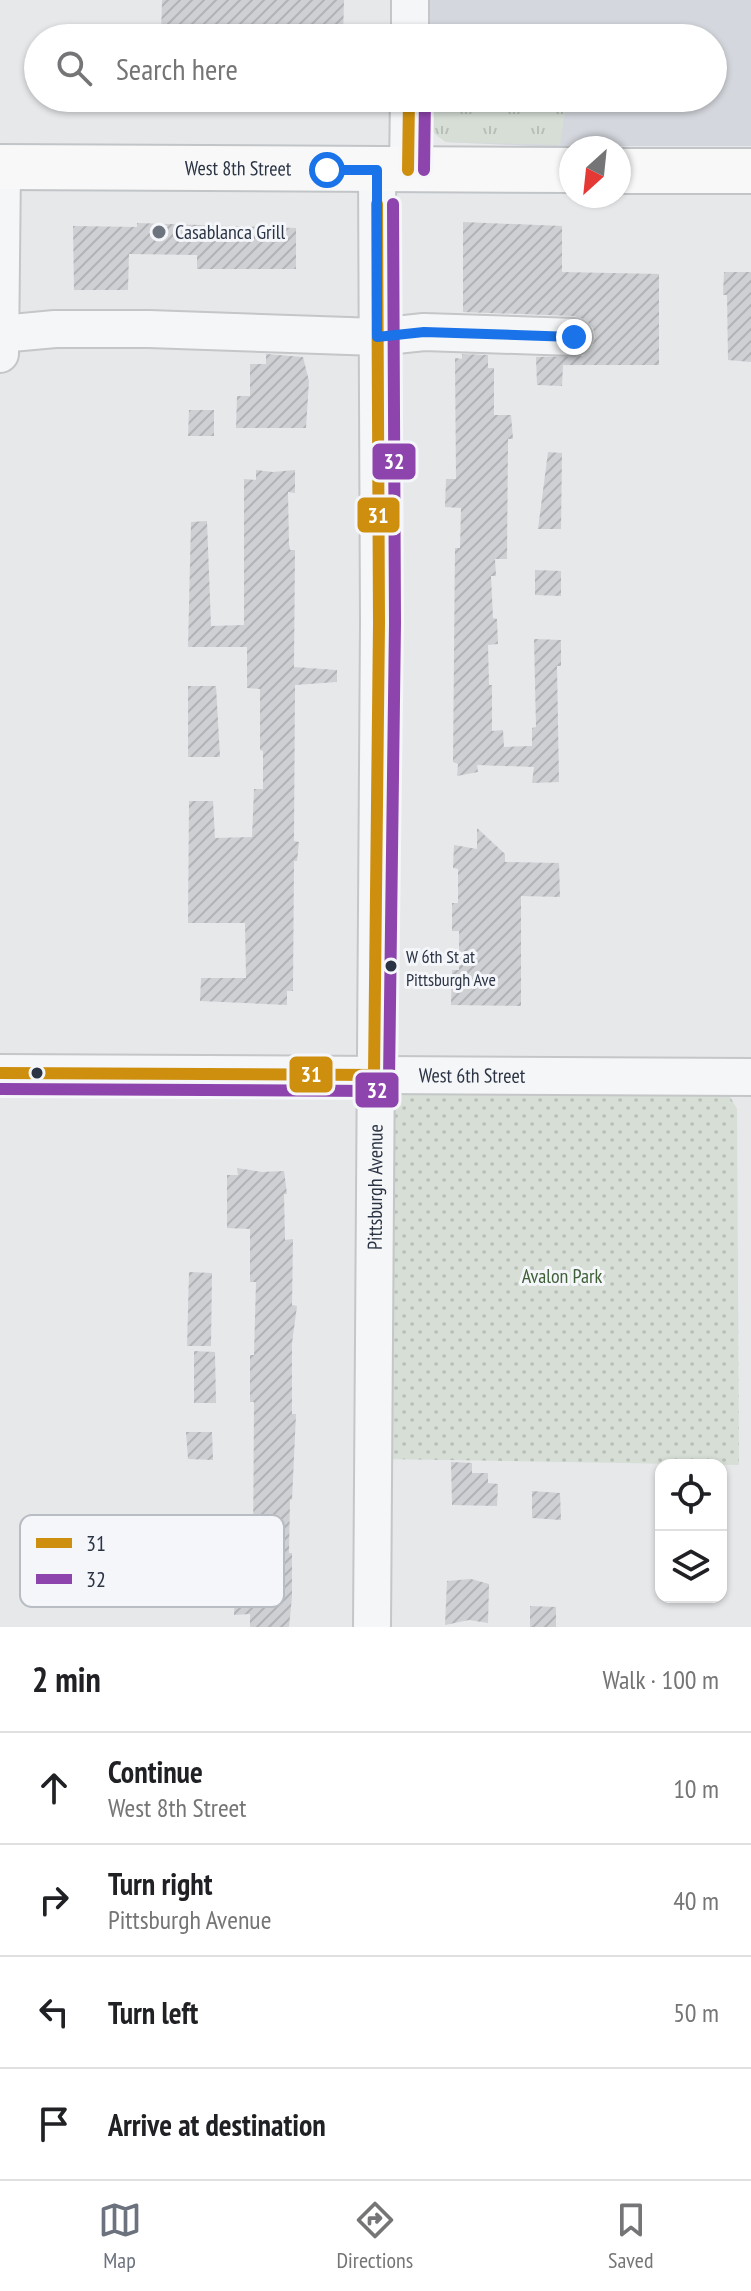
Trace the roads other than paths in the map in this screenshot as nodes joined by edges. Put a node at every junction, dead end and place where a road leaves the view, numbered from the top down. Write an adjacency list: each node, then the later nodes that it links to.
1 (410, 0): 2 (street)
2 (410, 24)
3 (406, 112): 5 (street, Pittsburgh Avenue)
4 (1, 167): 5 (main road, West 8th Street); 9 (street)
5 (392, 170): 6 (main road, West 8th Street); 10 (street, Pittsburgh Avenue)
6 (559, 170)
7 (631, 171): 8 (main road)
8 (751, 171)
9 (0, 334): 10 (street); 12 (street)
10 (377, 337): 11 (street); 14 (street, Pittsburgh Avenue)
11 (574, 337)
12 (0, 354)
13 (0, 1073): 14 (street, West 6th Street)
14 (374, 1075): 15 (street, West 6th Street); 16 (street, Pittsburgh Avenue)
15 (751, 1077)
16 (372, 1627)

